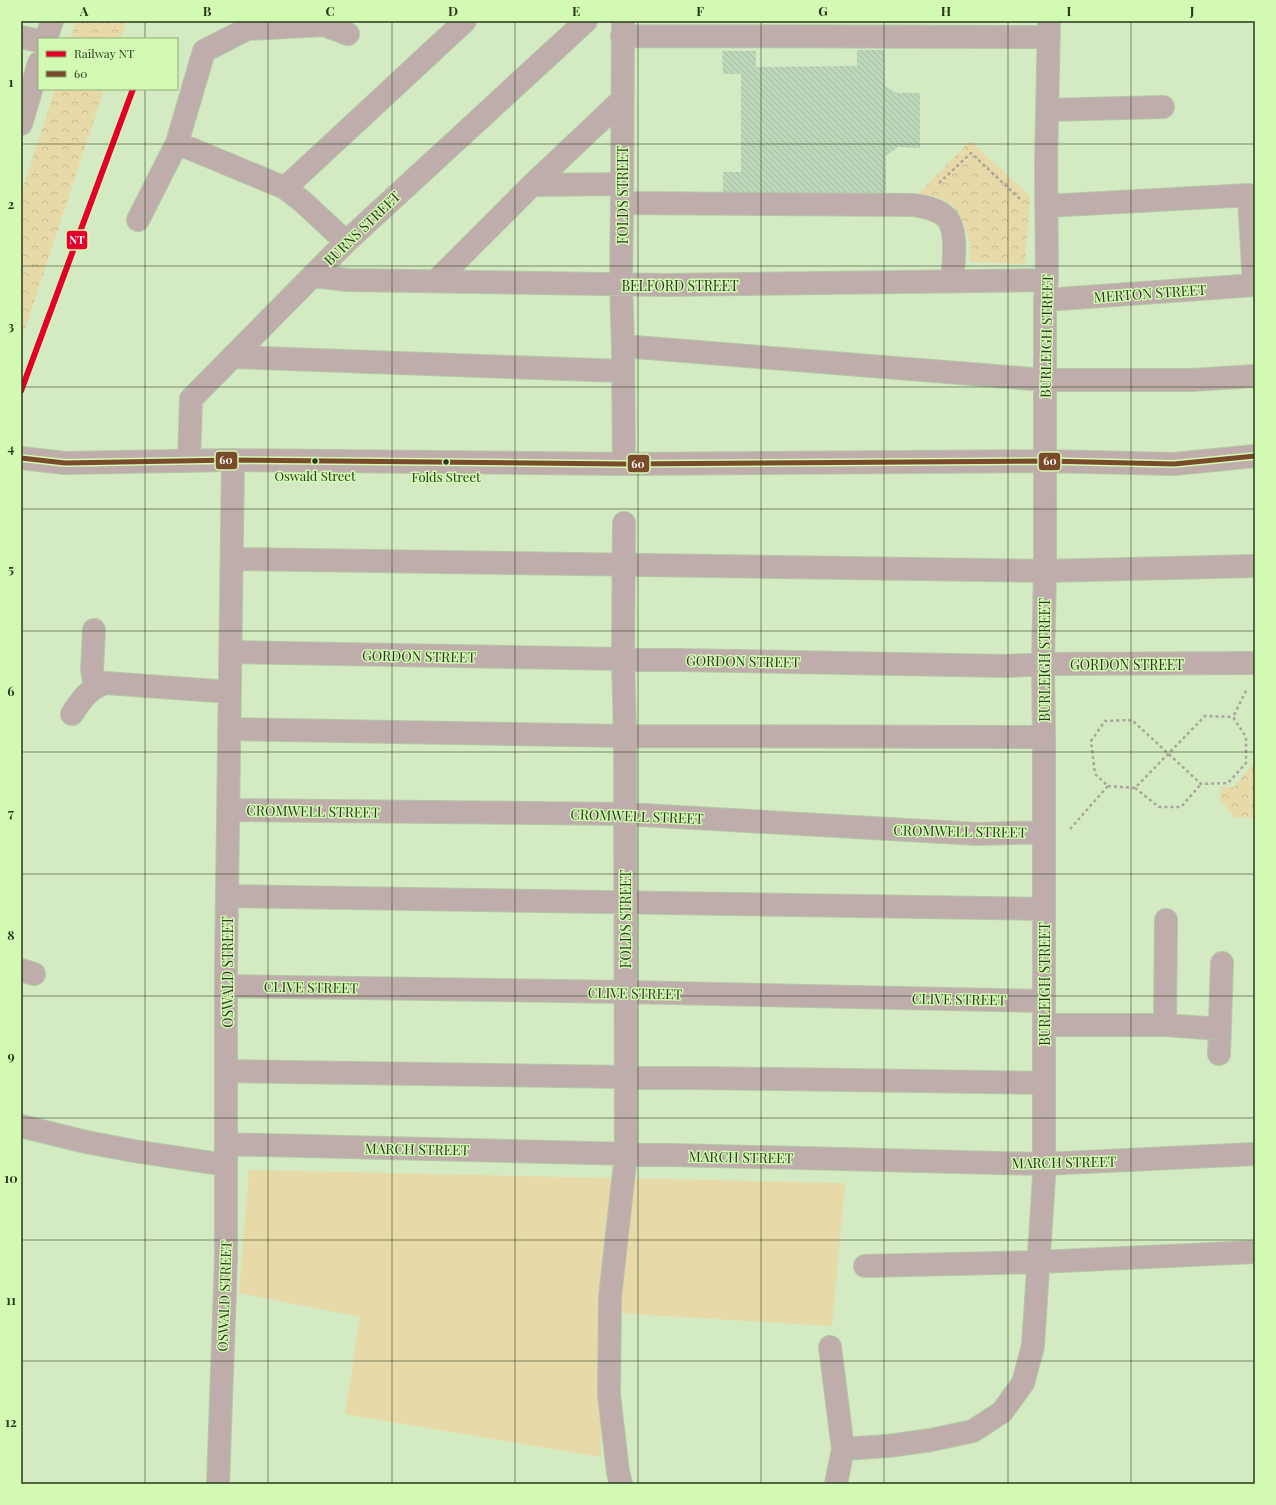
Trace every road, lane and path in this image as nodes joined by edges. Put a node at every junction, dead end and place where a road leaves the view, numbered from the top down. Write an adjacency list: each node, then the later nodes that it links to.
1 (52, 21): 8 (street)
2 (465, 21): 17 (street)
3 (586, 21): 22 (street, BURNS STREET)
4 (622, 29): 5 (street); 11 (street, FOLDS STREET)
5 (1049, 29): 13 (street, BURLEIGH STREET)
6 (348, 34): 15 (street)
7 (21, 37): 9 (street)
8 (46, 38)
9 (38, 41)
10 (38, 66): 14 (street)
11 (622, 100): 16 (street); 18 (street, FOLDS STREET)
12 (1163, 107): 13 (street)
13 (1047, 110): 19 (street, BURLEIGH STREET)
14 (21, 121)
15 (177, 143): 17 (street); 21 (street)
16 (532, 186): 18 (street); 24 (street)
17 (285, 188): 22 (street)
18 (622, 194): 20 (street); 26 (street, FOLDS STREET)
19 (1046, 206): 20 (path); 27 (street); 28 (street, BURLEIGH STREET)
20 (929, 208): 25 (street)
21 (138, 220)
22 (346, 242): 23 (street, BURNS STREET)
23 (313, 276): 24 (street, BELFORD STREET); 30 (street, BURNS STREET)
24 (436, 282): 26 (street, BELFORD STREET)
25 (952, 282): 26 (street, BELFORD STREET); 28 (street, BELFORD STREET)
26 (621, 285): 29 (street, FOLDS STREET)
27 (1254, 285): 28 (street, MERTON STREET)
28 (1046, 290): 33 (street, BURLEIGH STREET)
29 (623, 346): 31 (street, FOLDS STREET); 33 (street)
30 (232, 357): 31 (street); 37 (street, BURNS STREET)
31 (623, 371): 39 (street, FOLDS STREET)
32 (1255, 376): 33 (street)
33 (1046, 380): 38 (street, BURLEIGH STREET)
34 (1255, 456): 38 (street)
35 (21, 458): 37 (street)
36 (233, 460): 37 (street); 39 (street); 41 (street, OSWALD STREET)
37 (190, 461)
38 (1045, 461): 39 (street); 44 (street, BURLEIGH STREET)
39 (624, 464)
40 (624, 523): 42 (street, FOLDS STREET)
41 (232, 558): 42 (street); 46 (street, OSWALD STREET)
42 (624, 565): 44 (street); 47 (street, FOLDS STREET)
43 (1255, 566): 44 (street)
44 (1045, 571): 49 (street, BURLEIGH STREET)
45 (94, 630): 51 (street)
46 (231, 652): 47 (street, GORDON STREET); 52 (street, OSWALD STREET)
47 (623, 659): 49 (street, GORDON STREET); 56 (street, FOLDS STREET)
48 (1255, 663): 49 (street, GORDON STREET)
49 (1043, 664): 57 (street, BURLEIGH STREET)
50 (1249, 685): 54 (path)
51 (95, 686): 52 (street); 53 (street)
52 (230, 692): 55 (street, OSWALD STREET)
53 (72, 714)
54 (1232, 717): 58 (path); 59 (path)
55 (230, 729): 56 (street); 62 (street, OSWALD STREET)
56 (625, 736): 57 (street); 63 (street, FOLDS STREET)
57 (1044, 737): 64 (street, BURLEIGH STREET)
58 (1168, 753): 59 (path); 60 (path); 61 (path)
59 (1201, 784): 61 (path)
60 (1108, 786): 61 (path); 64 (path)
61 (1135, 788)
62 (228, 810): 63 (street, CROMWELL STREET); 65 (street, OSWALD STREET)
63 (625, 814): 64 (street, CROMWELL STREET); 66 (street, FOLDS STREET)
64 (1044, 832): 67 (street, BURLEIGH STREET)
65 (227, 896): 66 (street); 70 (street, OSWALD STREET)
66 (625, 902): 67 (street); 71 (street, FOLDS STREET)
67 (1044, 909): 72 (street, BURLEIGH STREET)
68 (1166, 920): 74 (street)
69 (1222, 963): 75 (street)
70 (226, 986): 71 (street, CLIVE STREET); 77 (street, OSWALD STREET)
71 (626, 992): 72 (street, CLIVE STREET); 78 (street, FOLDS STREET)
72 (1044, 1001): 73 (street, BURLEIGH STREET)
73 (1044, 1025): 74 (street); 79 (street, BURLEIGH STREET)
74 (1165, 1025): 75 (street)
75 (1220, 1029): 76 (street)
76 (1219, 1054)
77 (226, 1071): 78 (street); 81 (street, OSWALD STREET)
78 (626, 1077): 79 (street); 82 (street, FOLDS STREET)
79 (1044, 1083): 84 (street, BURLEIGH STREET)
80 (21, 1126): 81 (street, MARCH STREET)
81 (226, 1154): 82 (street, MARCH STREET); 90 (street, OSWALD STREET)
82 (626, 1154): 84 (street, MARCH STREET); 91 (street, FOLDS STREET)
83 (1255, 1154): 84 (street, MARCH STREET)
84 (1044, 1164): 86 (street, BURLEIGH STREET)
85 (1255, 1252): 86 (street)
86 (1039, 1262): 87 (street); 89 (street, BURLEIGH STREET)
87 (865, 1266)
88 (830, 1347): 89 (street)
89 (843, 1449): 92 (street)
90 (218, 1484)
91 (621, 1484)
92 (836, 1484)

